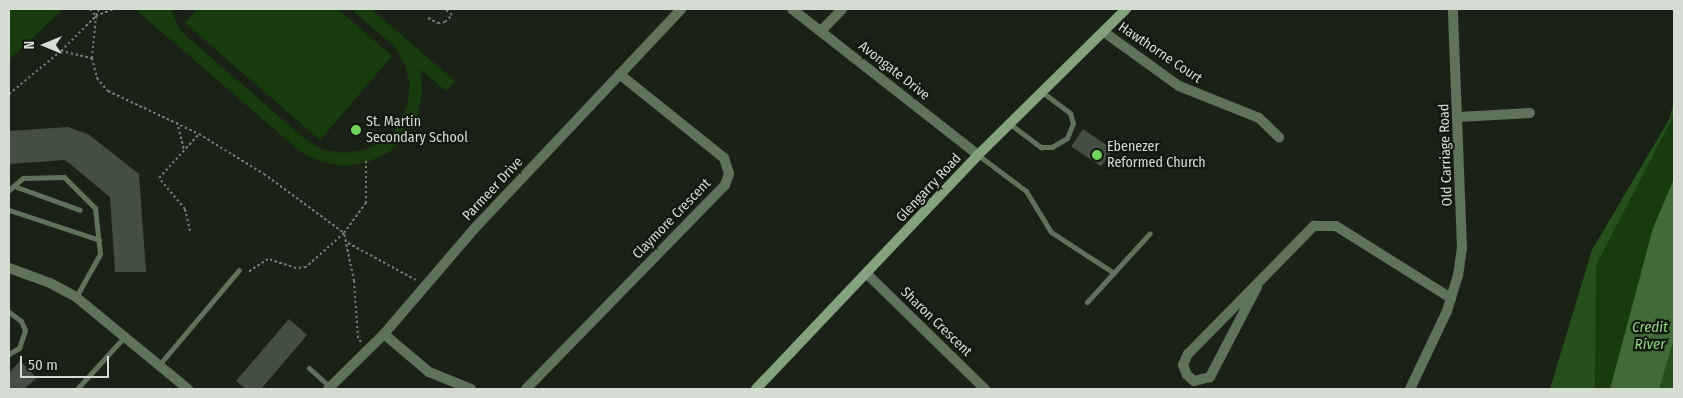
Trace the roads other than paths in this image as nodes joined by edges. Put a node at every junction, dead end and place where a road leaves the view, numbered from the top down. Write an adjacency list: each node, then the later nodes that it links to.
1 (681, 9): 8 (street, Parmeer Drive)
2 (792, 9): 6 (street, Avongate Drive)
3 (842, 9): 6 (street)
4 (1126, 9): 7 (street, Glengarry Road)
5 (1453, 9): 11 (street, Old Carriage Road)
6 (821, 31): 14 (street, Avongate Drive)
7 (1104, 32): 9 (street, Glengarry Road); 13 (street, Hawthorne Court)
8 (619, 74): 30 (street, Parmeer Drive); 39 (street, Claymore Crescent)
9 (1042, 92): 12 (street, Glengarry Road); 12 (lane)
10 (1530, 113): 11 (street)
11 (1459, 117): 27 (street, Old Carriage Road)
12 (1010, 124): 14 (street, Glengarry Road)
13 (1279, 137)
14 (978, 155): 23 (lane); 24 (street, Glengarry Road)
15 (14, 186): 16 (lane); 18 (lane); 20 (lane)
16 (9, 190)
17 (9, 210): 20 (lane)
18 (80, 210)
19 (1150, 233): 23 (lane)
20 (99, 240): 26 (lane)
21 (9, 268): 26 (street)
22 (239, 270): 33 (lane)
23 (1114, 273): 28 (lane)
24 (867, 274): 40 (street, Glengarry Road); 41 (street, Sharon Crescent)
25 (1257, 287): 25 (street); 27 (street)
26 (76, 297): 31 (street)
27 (1451, 298): 42 (street, Old Carriage Road)
28 (1087, 302)
29 (9, 312): 32 (lane)
30 (384, 334): 35 (street, Parmeer Drive); 38 (street)
31 (125, 336): 33 (street); 36 (lane)
32 (9, 354)
33 (159, 366): 37 (street)
34 (309, 368): 35 (lane)
35 (329, 388)
36 (77, 389)
37 (188, 389)
38 (471, 389)
39 (526, 389)
40 (756, 389)
41 (985, 389)
42 (1410, 389)

